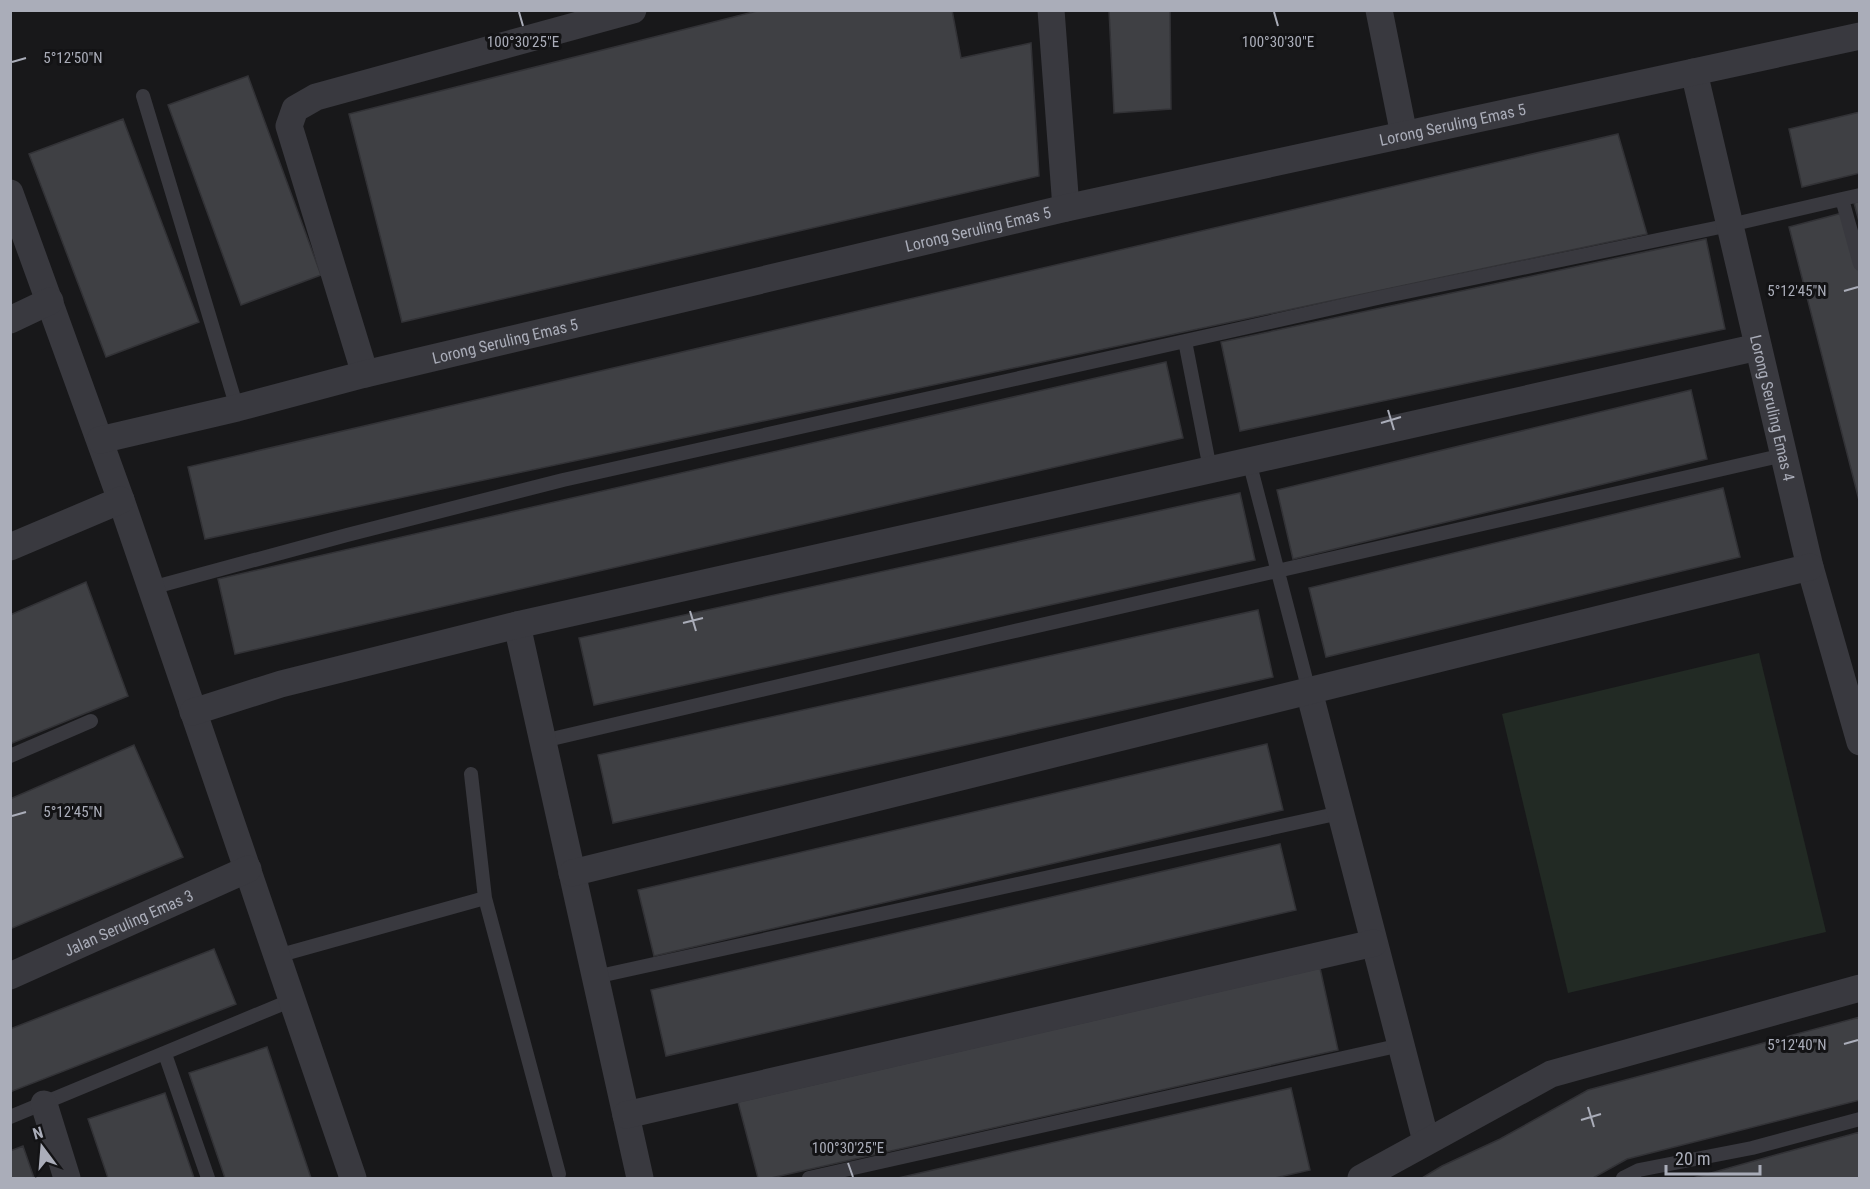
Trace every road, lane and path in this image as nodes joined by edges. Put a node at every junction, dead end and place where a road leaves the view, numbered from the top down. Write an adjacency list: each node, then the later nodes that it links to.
1 (633, 10): 18 (street)
2 (1050, 10): 11 (street)
3 (1379, 10): 7 (street)
4 (1860, 36): 5 (street, Lorong Seruling Emas 5)
5 (1694, 72): 7 (street, Lorong Seruling Emas 5); 12 (street, Lorong Seruling Emas 4)
6 (143, 96): 19 (lane)
7 (1404, 135): 11 (street, Lorong Seruling Emas 5)
8 (10, 193): 14 (street)
9 (1860, 195): 10 (lane)
10 (1842, 199): 12 (lane); 13 (lane)
11 (1066, 208): 18 (street, Lorong Seruling Emas 5)
12 (1730, 225): 16 (lane); 17 (street, Lorong Seruling Emas 4)
13 (1860, 264)
14 (50, 302): 15 (street); 20 (street)
15 (10, 320)
16 (1185, 341): 23 (lane); 28 (lane)
17 (1758, 346): 21 (street, Lorong Seruling Emas 4); 22 (street)
18 (365, 374): 19 (street, Lorong Seruling Emas 5)
19 (237, 408): 20 (street, Lorong Seruling Emas 5)
20 (100, 440): 24 (street)
21 (1784, 455): 26 (street, Lorong Seruling Emas 4); 27 (lane)
22 (1249, 461): 23 (street); 27 (lane)
23 (1210, 468): 29 (street)
24 (121, 500): 25 (street); 28 (street)
25 (10, 547)
26 (1810, 567): 30 (street); 34 (street, Lorong Seruling Emas 4)
27 (1278, 571): 30 (lane); 33 (lane)
28 (151, 588): 31 (street)
29 (517, 625): 31 (street); 33 (street)
30 (1309, 691): 37 (street); 39 (street)
31 (194, 712): 38 (street)
32 (91, 721): 35 (lane)
33 (543, 741): 39 (street)
34 (1860, 742)
35 (10, 756)
36 (471, 774): 40 (lane)
37 (1340, 813): 41 (street); 44 (lane)
38 (248, 869): 42 (street); 43 (street, Jalan Seruling Emas 3)
39 (572, 873): 44 (street)
40 (484, 898): 42 (lane); 55 (lane)
41 (1374, 943): 47 (street); 50 (street)
42 (277, 956): 46 (street)
43 (10, 976)
44 (595, 977): 50 (street)
45 (1860, 988): 53 (street)
46 (292, 1000): 48 (lane); 58 (street)
47 (1401, 1045): 53 (street); 60 (lane)
48 (165, 1054): 49 (lane); 57 (lane)
49 (44, 1104): 51 (lane); 56 (street)
50 (626, 1115): 59 (street)
51 (10, 1117)
52 (1860, 1119): 54 (lane)
53 (1426, 1142): 61 (street)
54 (1654, 1173): 62 (lane)
55 (559, 1174)
56 (67, 1179)
57 (208, 1179)
58 (353, 1179)
59 (640, 1179)
60 (809, 1179)
61 (1361, 1179)
62 (1623, 1179)

